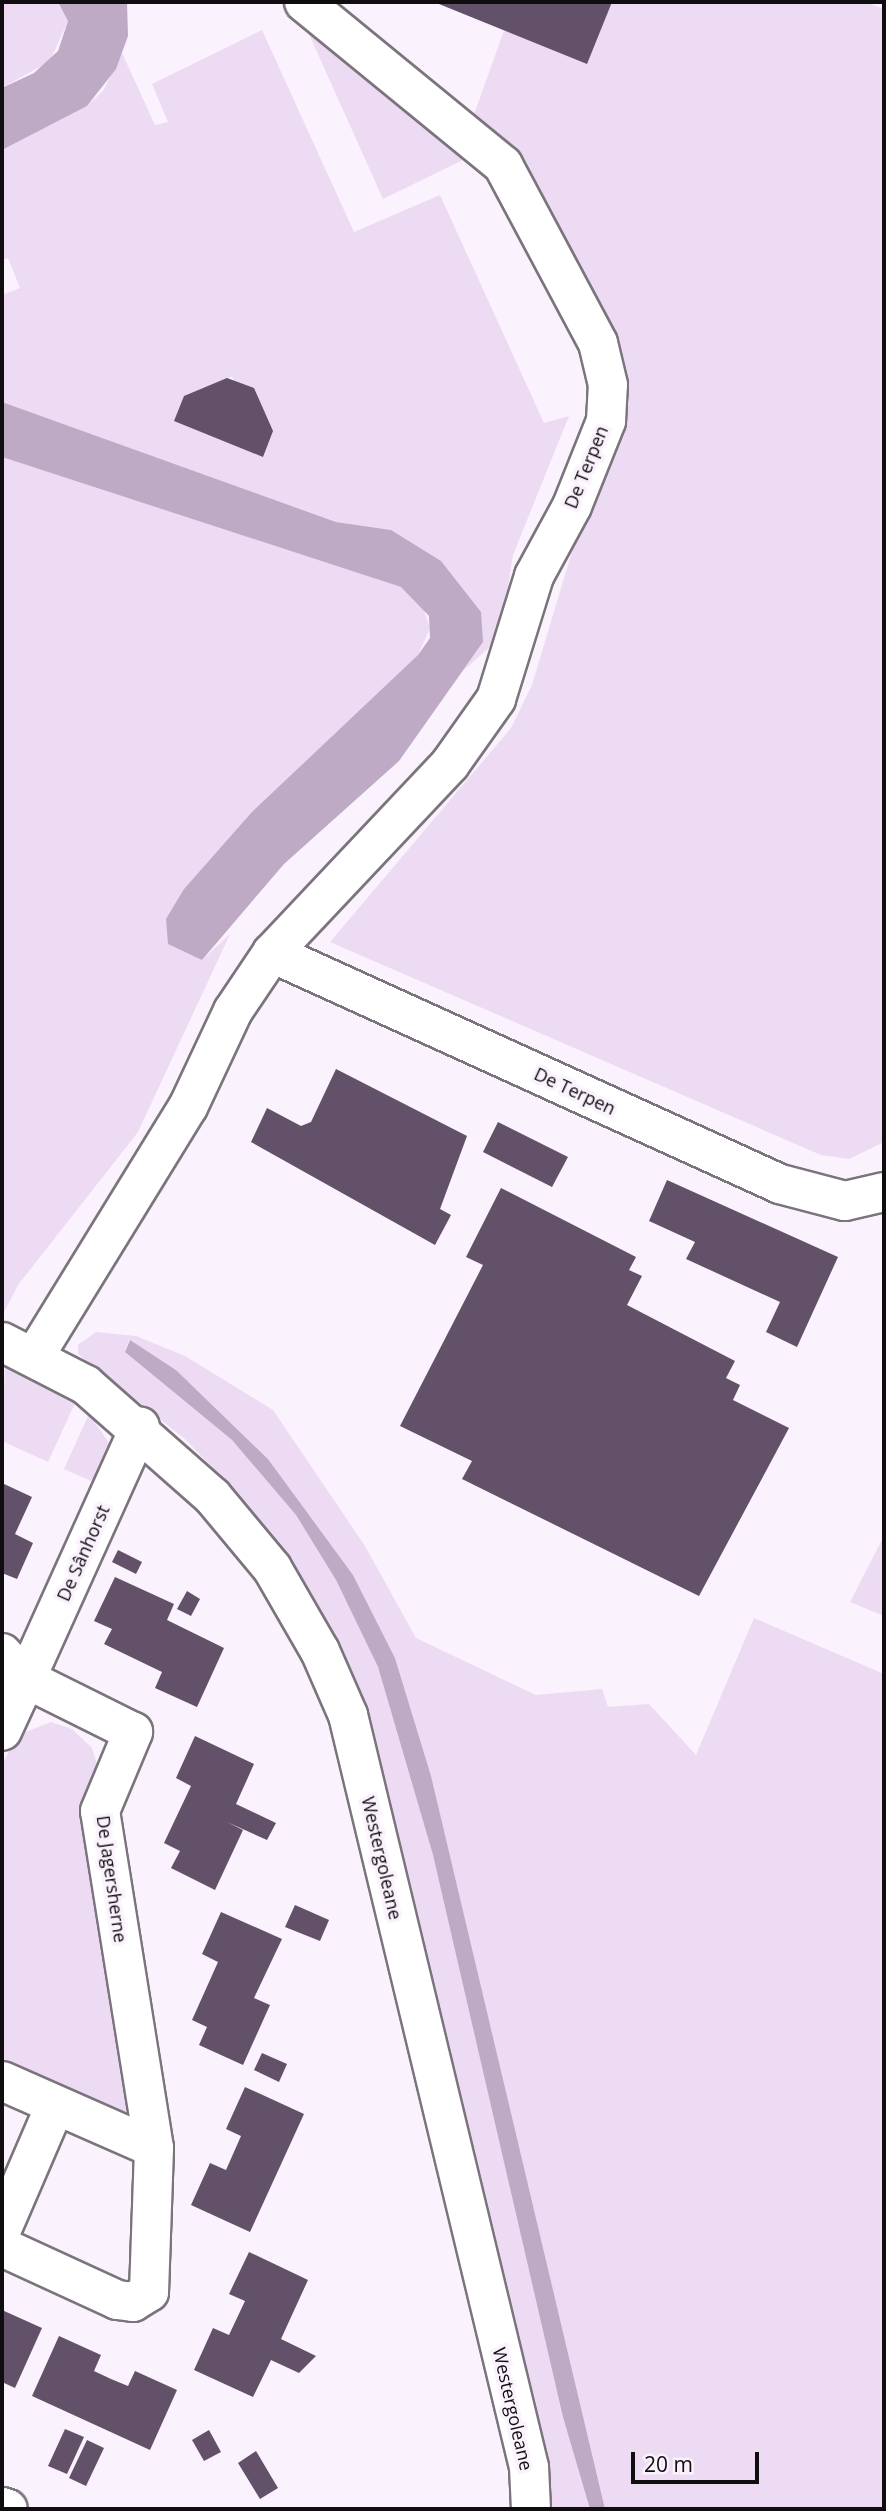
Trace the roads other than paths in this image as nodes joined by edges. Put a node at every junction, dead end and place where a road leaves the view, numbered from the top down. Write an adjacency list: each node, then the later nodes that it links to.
1 (304, 2): 2 (street, De Terpen)
2 (272, 953): 3 (street, De Terpen); 4 (street, De Terpen)
3 (884, 1192)
4 (18, 1350): 5 (street, Westergoleane)
5 (140, 1427): 6 (street, De Sânhorst); 15 (street, Westergoleane)
6 (14, 1666): 7 (street, De Sânhorst); 10 (street, De Jagersherne)
7 (2, 1731)
8 (2, 2081): 9 (street)
9 (55, 2106): 10 (street); 11 (street)
10 (154, 2148): 12 (street, De Jagersherne)
11 (2, 2229)
12 (2, 2247)
13 (2, 2507): 14 (street)
14 (8, 2509)
15 (531, 2509)

